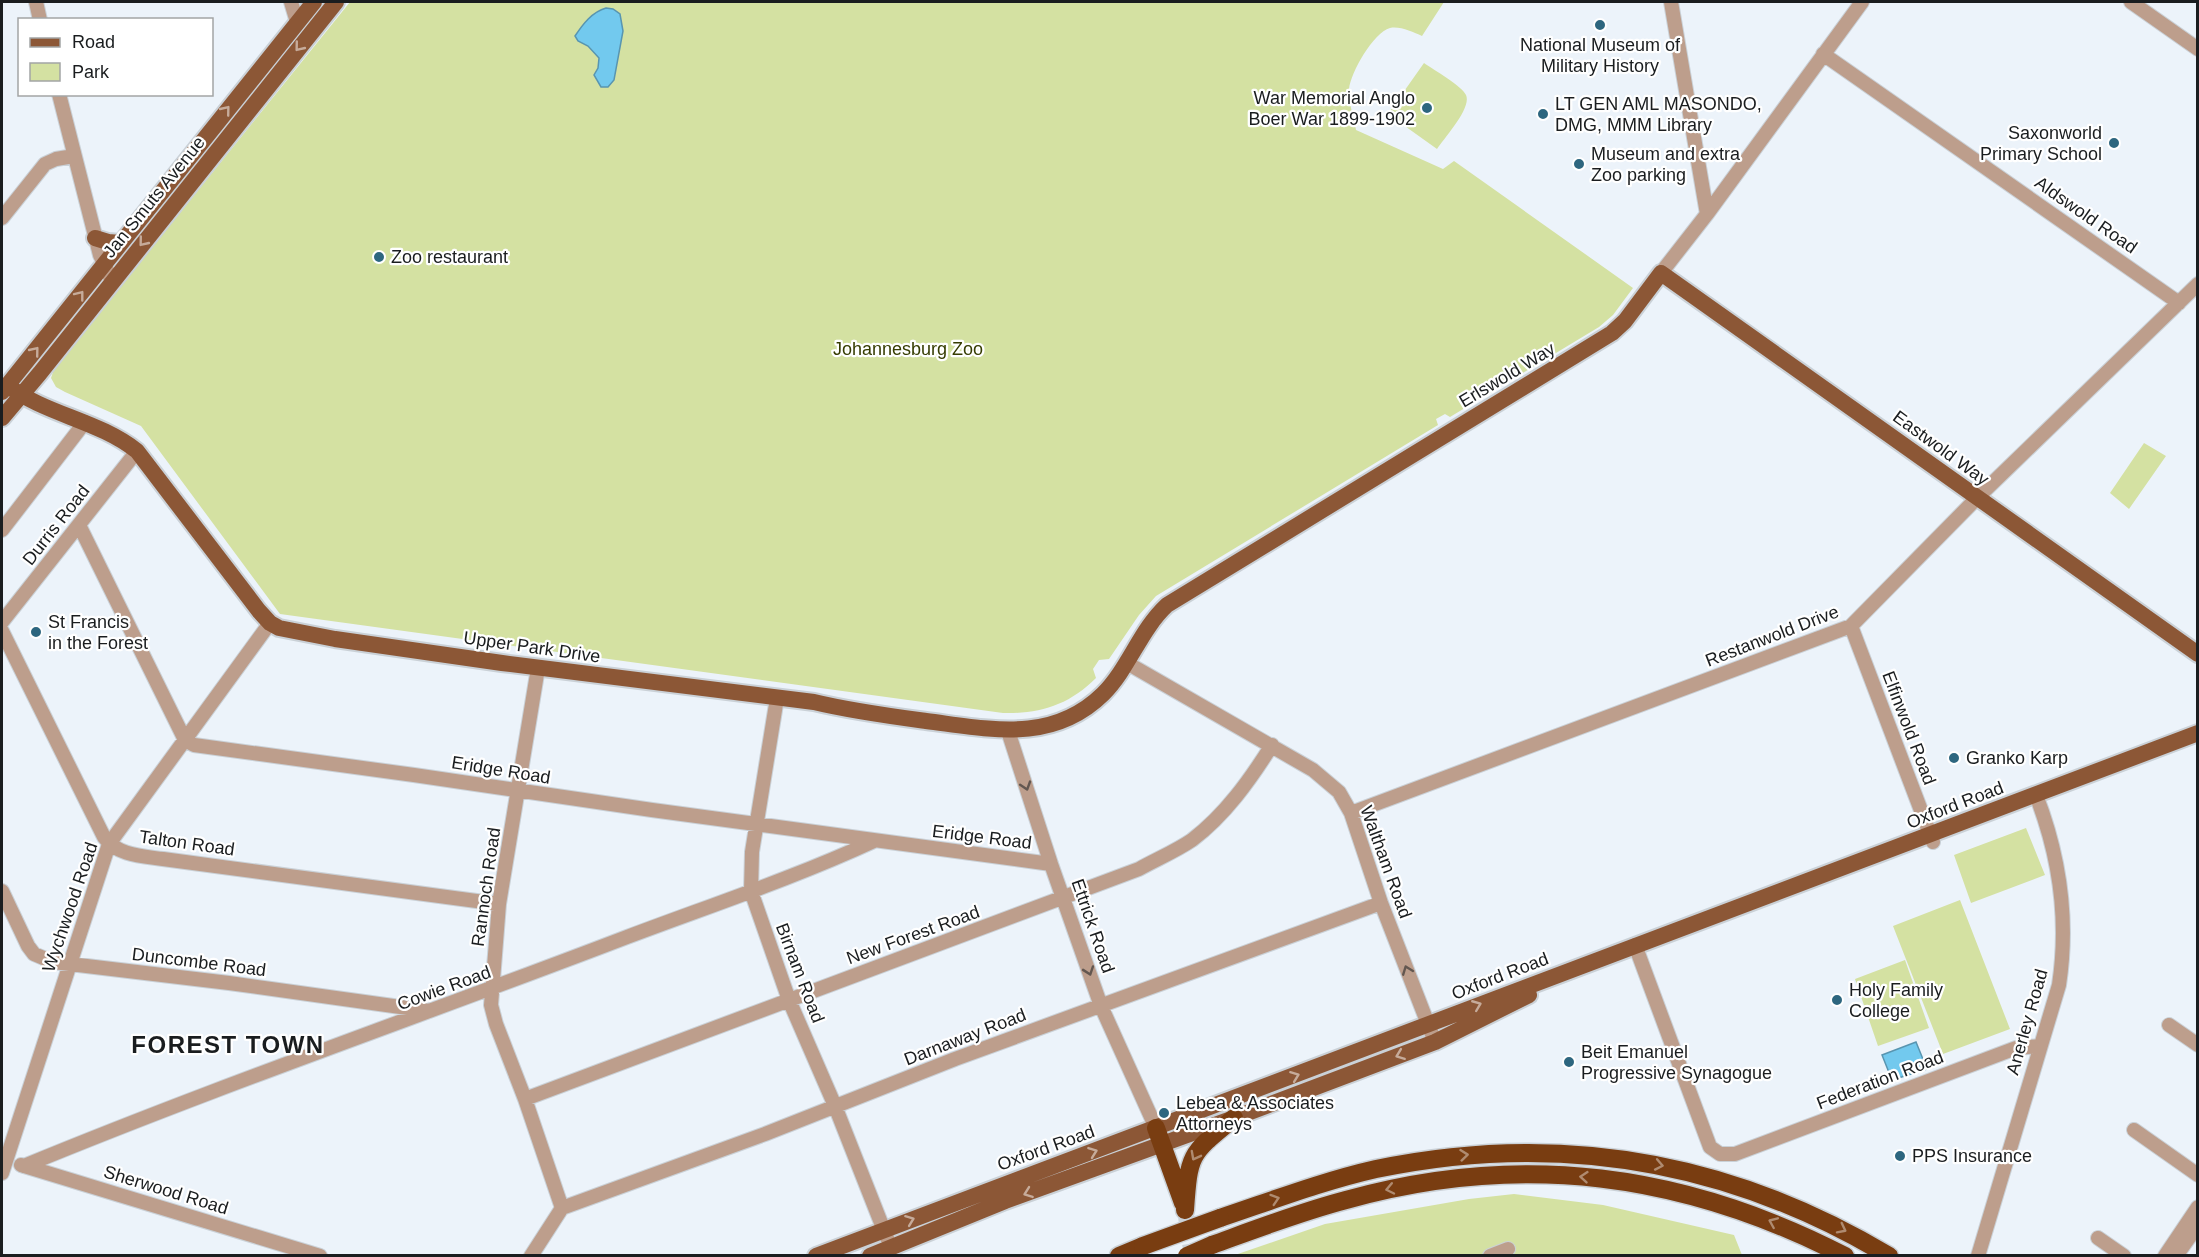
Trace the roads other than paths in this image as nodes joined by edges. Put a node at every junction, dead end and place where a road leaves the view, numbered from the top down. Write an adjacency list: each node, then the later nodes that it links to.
1 (36, 2): 8 (street)
2 (291, 2): 9 (street)
3 (314, 2): 9 (main road, Jan Smuts Avenue)
4 (336, 2): 20 (main road, Jan Smuts Avenue, one-way to 20)
5 (1671, 2): 14 (street)
6 (1862, 2): 11 (street, Erlswold Way)
7 (2131, 2): 10 (street)
8 (40, 18)
9 (297, 22): 17 (main road, Jan Smuts Avenue, one-way to 9)
10 (2198, 49)
11 (1823, 54): 14 (street, Erlswold Way); 22 (street, Aldswold Road)
12 (59, 96): 13 (street)
13 (74, 156): 15 (street); 16 (street)
14 (1707, 214): 19 (street, Erlswold Way)
15 (2, 218)
16 (95, 238): 17 (main road); 18 (street)
17 (121, 243): 18 (main road, Jan Smuts Avenue)
18 (104, 264): 20 (street); 24 (main road, Jan Smuts Avenue, one-way to 18)
19 (1661, 273): 29 (main road, Eastwold Way); 37 (main road, Erlswold Way)
20 (112, 280): 23 (main road, Jan Smuts Avenue)
21 (2198, 284): 22 (street, Restanwold Drive)
22 (2179, 303): 29 (street, Restanwold Drive)
23 (40, 374): 24 (main road, Jan Smuts Avenue); 25 (main road)
24 (10, 391): 25 (main road); 26 (main road, Jan Smuts Avenue)
25 (51, 409): 27 (main road)
26 (2, 418)
27 (85, 422): 28 (main road); 31 (street)
28 (137, 451): 30 (street, Durris Road); 33 (main road)
29 (1977, 498): 34 (street, Restanwold Drive); 36 (main road, Eastwold Way)
30 (80, 525): 32 (street, Durris Road); 42 (street)
31 (2, 530)
32 (2, 622)
33 (270, 623): 38 (main road, Upper Park Drive); 42 (street, Wychwood Road)
34 (1851, 626): 47 (street, Restanwold Drive); 49 (street, Elfinwold Road)
35 (2, 631): 51 (street)
36 (2198, 654)
37 (1128, 663): 40 (main road, Upper Park Drive); 44 (street, Waltham Road)
38 (538, 668): 39 (main road, Upper Park Drive); 45 (street, Rannoch Road)
39 (777, 698): 40 (main road, Upper Park Drive); 48 (street, Birnam Road)
40 (1008, 731): 52 (street, Ettrick Road, one-way to 52)
41 (2198, 733): 46 (main road, Oxford Road)
42 (185, 740): 45 (street, Eridge Road); 51 (street, Wychwood Road)
43 (2198, 743): 46 (main road, Oxford Road)
44 (1272, 746): 47 (street, Waltham Road); 55 (street, New Forest Road)
45 (518, 791): 48 (street, Eridge Road); 57 (street, Rannoch Road)
46 (2038, 799): 49 (main road, Oxford Road); 68 (street, Anerley Road)
47 (1351, 813): 56 (street, Waltham Road)
48 (756, 823): 50 (street, Eridge Road); 54 (street, Birnam Road)
49 (1932, 838): 58 (main road, Oxford Road)
50 (875, 841): 52 (street, Eridge Road); 54 (street, Cowie Road)
51 (109, 844): 57 (street, Talton Road); 59 (street, Wychwood Road)
52 (1051, 864): 55 (street, Ettrick Road)
53 (2, 891): 59 (street, Duncombe Road)
54 (751, 891): 60 (street, Cowie Road); 61 (street, Birnam Road)
55 (1064, 898): 61 (street, New Forest Road); 62 (street, Ettrick Road, one-way to 62)
56 (1381, 903): 62 (street, Darnaway Road); 64 (street, Waltham Road, one-way to 56)
57 (499, 904): 60 (street, Rannoch Road)
58 (1636, 948): 64 (main road, Oxford Road, one-way to 58); 66 (main road, Oxford Road); 68 (street, Federation Road)
59 (69, 964): 63 (street, Duncombe Road); 74 (street, Wychwood Road)
60 (491, 990): 63 (street, Cowie Road); 69 (street, Rannoch Road)
61 (789, 1000): 69 (street, New Forest Road); 70 (street, Birnam Road)
62 (1101, 1006): 70 (street, Darnaway Road); 73 (street, Ettrick Road)
63 (431, 1011): 75 (street, Cowie Road)
64 (1428, 1025): 66 (street, Waltham Road); 73 (main road, Oxford Road, one-way to 64)
65 (2169, 1025): 67 (street)
66 (1435, 1042): 71 (main road, Oxford Road, one-way to 71)
67 (2198, 1045)
68 (2040, 1046): 93 (street, Anerley Road)
69 (525, 1099): 78 (street, Rannoch Road)
70 (835, 1106): 78 (street, Darnaway Road); 80 (street, Birnam Road)
71 (1234, 1118): 73 (main road, Oxford Road); 73 (highway, one-way to 73)
72 (2134, 1131): 76 (street)
73 (1159, 1136): 80 (main road, Oxford Road, one-way to 73); 82 (main road, Oxford Road, one-way to 82)
74 (3, 1165): 75 (street, Sherwood Road)
75 (24, 1166): 84 (street, Sherwood Road)
76 (2198, 1175)
77 (2198, 1207): 95 (street)
78 (562, 1208): 85 (street)
79 (2198, 1225): 96 (street)
80 (883, 1230): 82 (street, Birnam Road); 86 (main road, Oxford Road)
81 (2098, 1238): 94 (street)
82 (891, 1248): 87 (main road, Oxford Road)
83 (1508, 1249): 90 (street)
84 (320, 1256)
85 (531, 1256)
86 (816, 1256)
87 (870, 1256)
88 (1119, 1256): 92 (highway, one-way to 92, bridge)
89 (1186, 1256): 91 (highway, one-way to 89, bridge)
90 (1490, 1256)
91 (1845, 1256)
92 (1889, 1256)
93 (1978, 1256)
94 (2124, 1256)
95 (2165, 1256)
96 (2176, 1256)

